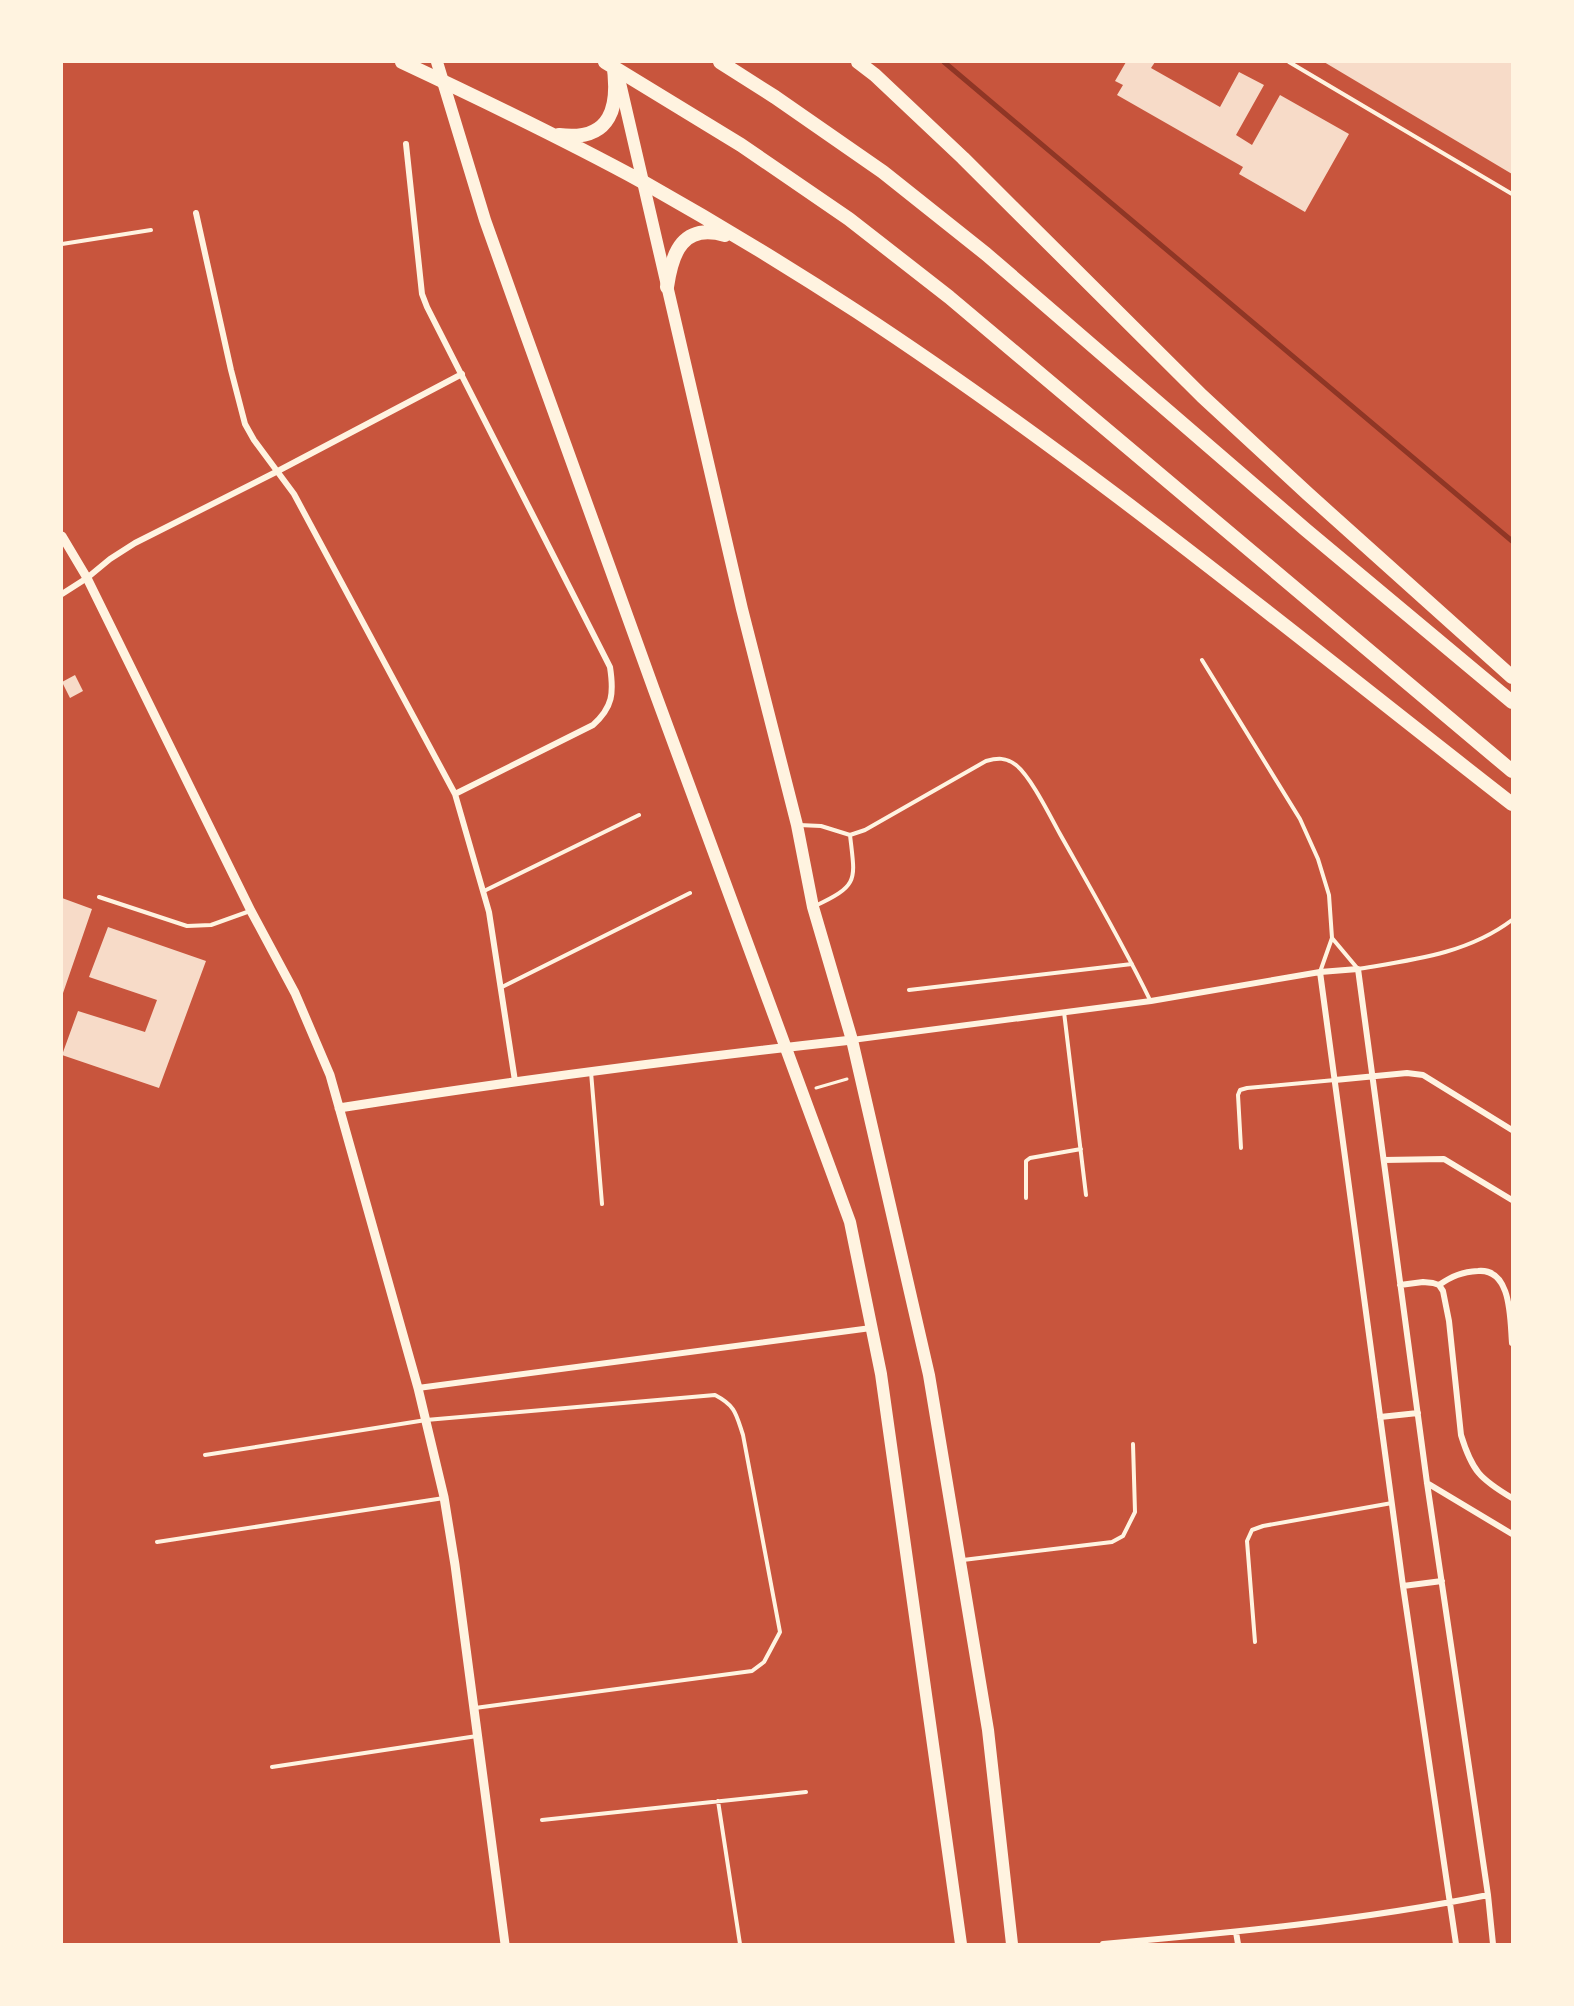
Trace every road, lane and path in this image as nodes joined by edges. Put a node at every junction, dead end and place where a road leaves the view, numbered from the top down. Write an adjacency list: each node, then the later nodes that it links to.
1 (402, 62): 8 (highway)
2 (437, 62): 8 (main road)
3 (605, 62): 26 (highway)
4 (614, 62): 9 (highway); 11 (main road)
5 (720, 62): 25 (highway)
6 (858, 62): 24 (highway)
7 (1289, 62): 12 (lane)
8 (444, 82): 9 (highway); 47 (main road)
9 (551, 134): 11 (highway)
10 (406, 144): 18 (street)
11 (644, 183): 15 (highway); 17 (main road)
12 (1512, 194)
13 (196, 213): 19 (street)
14 (151, 230): 16 (lane)
15 (739, 239): 17 (highway); 28 (highway)
16 (62, 244)
17 (667, 287): 30 (main road)
18 (462, 374): 19 (street); 27 (street)
19 (276, 472): 21 (street); 27 (street)
20 (62, 536): 21 (street)
21 (87, 578): 22 (street); 36 (street)
22 (62, 594)
23 (1202, 660): 38 (lane)
24 (1512, 677)
25 (1512, 702)
26 (1512, 771)
27 (455, 794): 32 (street)
28 (1512, 804)
29 (639, 815): 32 (lane)
30 (797, 825): 31 (lane); 35 (main road)
31 (850, 835): 35 (lane); 39 (lane)
32 (484, 891): 42 (street)
33 (690, 893): 42 (lane)
34 (99, 897): 36 (lane)
35 (813, 907): 46 (main road)
36 (251, 911): 54 (street)
37 (1512, 920): 40 (lane)
38 (1332, 938): 40 (lane); 41 (lane)
39 (1132, 964): 43 (lane); 44 (lane)
40 (1358, 969): 41 (street); 50 (street)
41 (1320, 972): 44 (street); 51 (street)
42 (502, 987): 52 (street)
43 (909, 990)
44 (1151, 1001): 45 (street)
45 (1065, 1012): 46 (street); 57 (lane)
46 (852, 1040): 47 (street); 49 (main road)
47 (785, 1048): 48 (street); 53 (main road)
48 (591, 1071): 52 (street); 62 (lane)
49 (860, 1075): 53 (path); 79 (main road)
50 (1372, 1076): 51 (street); 55 (street); 58 (street)
51 (1335, 1080): 56 (lane); 69 (street)
52 (515, 1081): 54 (street)
53 (802, 1092): 65 (main road)
54 (339, 1108): 67 (street)
55 (1512, 1130)
56 (1241, 1148)
57 (1081, 1149): 59 (lane); 60 (lane)
58 (1384, 1160): 61 (street); 63 (street)
59 (1086, 1195)
60 (1026, 1198)
61 (1512, 1200)
62 (602, 1204)
63 (1400, 1285): 64 (street); 68 (street)
64 (1439, 1285): 66 (street); 75 (street)
65 (871, 1328): 67 (street); 94 (main road)
66 (1512, 1344)
67 (418, 1388): 70 (street)
68 (1418, 1413): 69 (street); 73 (street)
69 (1380, 1417): 76 (street)
70 (426, 1420): 72 (lane); 74 (street); 83 (lane)
71 (1133, 1444): 79 (lane)
72 (205, 1455)
73 (1427, 1483): 77 (street); 80 (street)
74 (444, 1497): 78 (lane); 83 (street)
75 (1512, 1498)
76 (1392, 1503): 81 (street); 82 (lane)
77 (1512, 1534)
78 (157, 1542)
79 (960, 1560): 95 (main road)
80 (1442, 1581): 81 (street); 89 (street)
81 (1403, 1586): 90 (street)
82 (1255, 1642)
83 (474, 1708): 84 (street)
84 (478, 1736): 85 (lane); 92 (street)
85 (272, 1767)
86 (806, 1792): 87 (lane)
87 (718, 1802): 88 (lane); 93 (lane)
88 (542, 1820)
89 (1488, 1895): 90 (street); 99 (street)
90 (1451, 1903): 91 (street); 98 (street)
91 (1236, 1932): 96 (street); 97 (street)
92 (505, 1944)
93 (740, 1944)
94 (961, 1944)
95 (1012, 1944)
96 (1103, 1944)
97 (1238, 1944)
98 (1456, 1944)
99 (1493, 1944)

